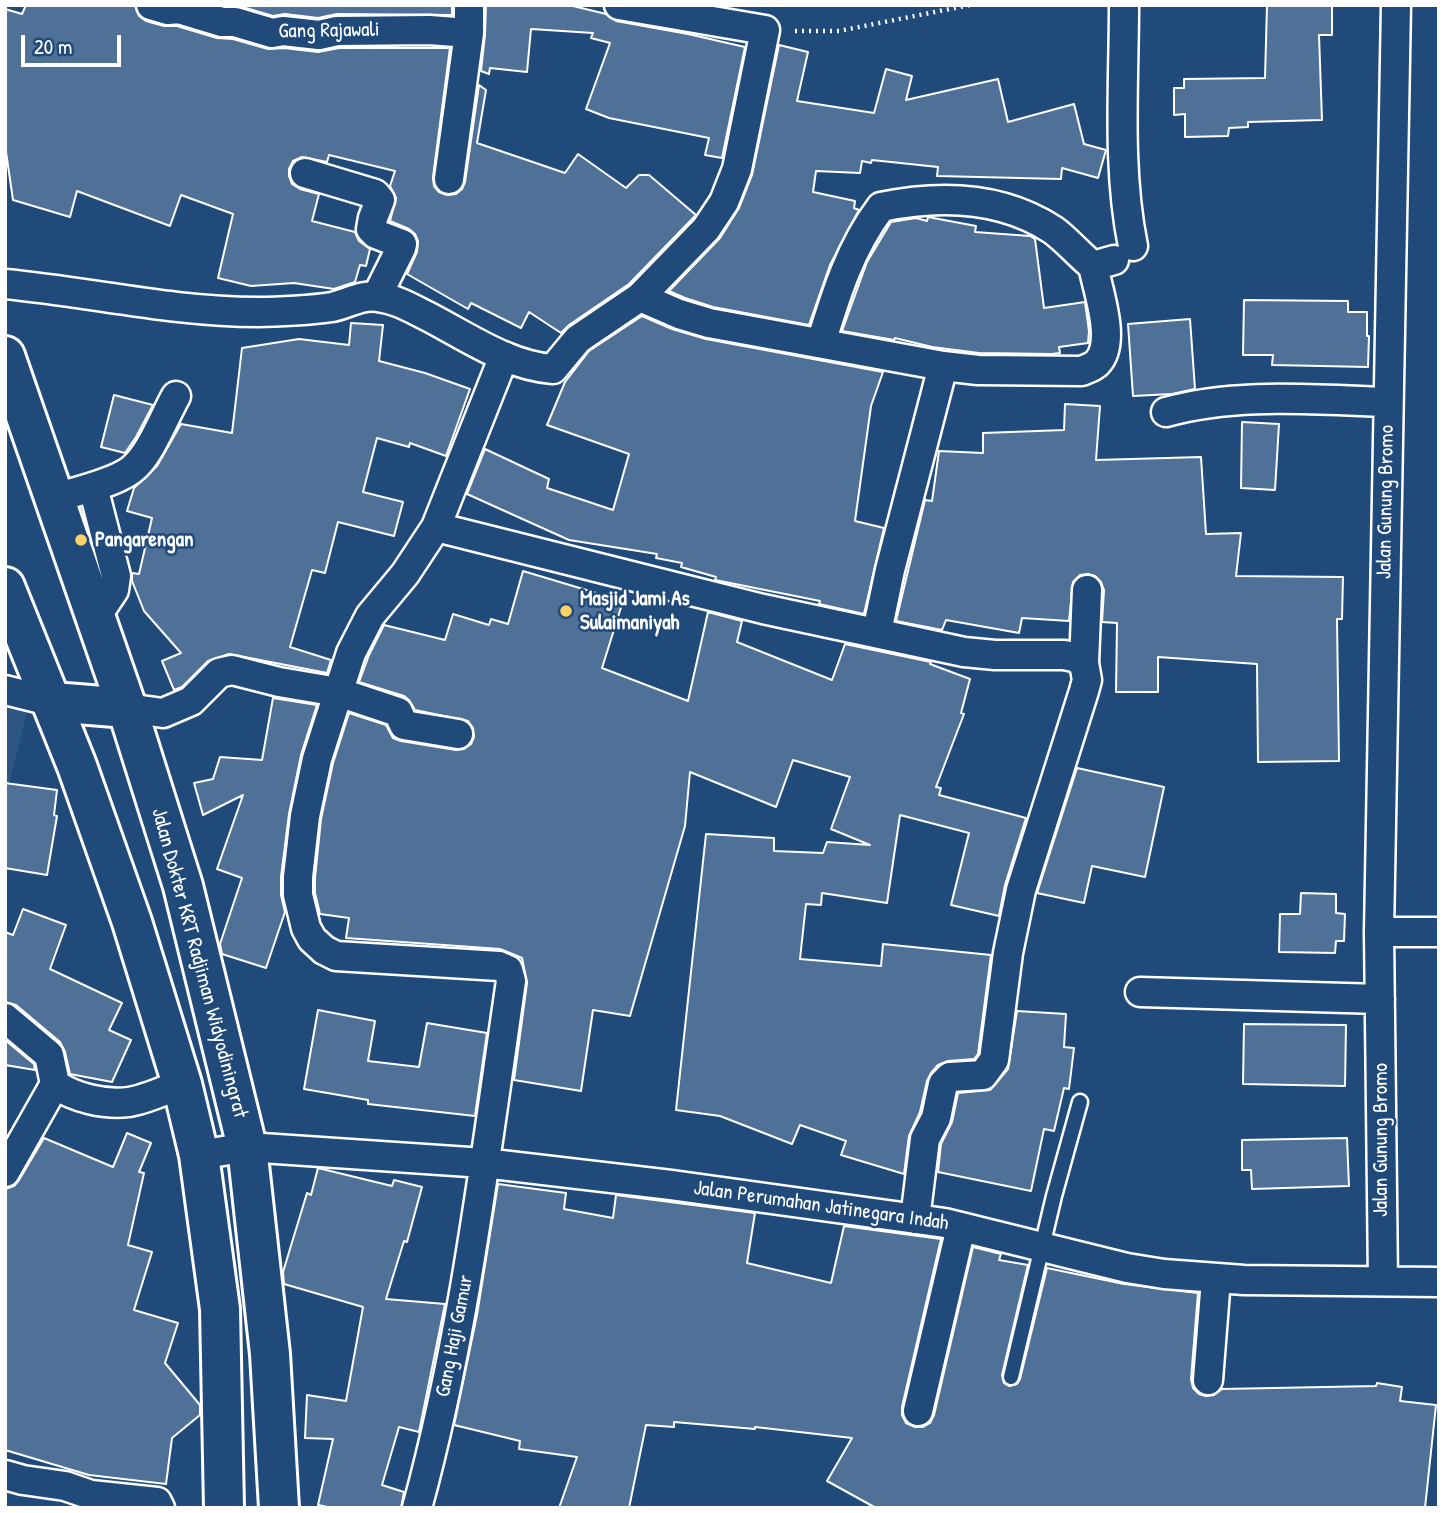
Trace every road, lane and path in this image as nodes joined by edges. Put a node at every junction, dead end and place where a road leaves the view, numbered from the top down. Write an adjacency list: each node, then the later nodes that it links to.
1 (151, 5): 8 (street, Gang Rajawali)
2 (469, 5): 8 (street)
3 (619, 5): 7 (street)
4 (971, 5): 7 (path)
5 (1124, 5): 11 (street)
6 (1396, 5): 20 (street, Jalan Gunung Bromo)
7 (765, 30): 14 (street)
8 (469, 33): 10 (street)
9 (305, 173): 13 (street)
10 (449, 179)
11 (1113, 257): 15 (street); 18 (street)
12 (5, 284): 13 (street)
13 (377, 296): 17 (street)
14 (640, 297): 15 (street); 17 (street)
15 (821, 343): 18 (street)
16 (5, 356): 23 (main road, Jalan Dokter KRT Radjiman Widyodiningrat)
17 (504, 356): 24 (street)
18 (943, 366): 28 (street)
19 (176, 396): 22 (street)
20 (1388, 401): 21 (street); 35 (street, Jalan Gunung Bromo)
21 (1166, 412)
22 (93, 487): 23 (street); 27 (street)
23 (54, 498): 27 (main road, Jalan Dokter KRT Radjiman Widyodiningrat)
24 (436, 527): 28 (street); 31 (street)
25 (5, 587): 32 (main road)
26 (1087, 590): 29 (street)
27 (96, 617): 33 (main road, Jalan Dokter KRT Radjiman Widyodiningrat)
28 (877, 632): 29 (street)
29 (1084, 663): 47 (street)
30 (5, 690): 32 (street)
31 (338, 692): 33 (street); 34 (street); 45 (street, Gang Haji Gamur)
32 (52, 702): 33 (main road); 41 (main road)
33 (127, 708): 43 (main road, Jalan Dokter KRT Radjiman Widyodiningrat)
34 (458, 734)
35 (1379, 932): 36 (street); 38 (street, Jalan Gunung Bromo)
36 (1439, 932)
37 (1140, 992): 38 (street)
38 (1380, 999): 51 (street, Jalan Gunung Bromo)
39 (5, 1018): 40 (street)
40 (55, 1084): 41 (street); 46 (street)
41 (182, 1084): 44 (main road)
42 (1080, 1101): 49 (lane)
43 (247, 1147): 44 (street, Jalan Perumahan Jatinegara Indah); 45 (street, Jalan Perumahan Jatinegara Indah); 59 (main road, Jalan Dokter KRT Radjiman Widyodiningrat)
44 (199, 1155): 58 (main road)
45 (484, 1163): 47 (street, Jalan Perumahan Jatinegara Indah); 60 (street, Gang Haji Gamur)
46 (5, 1171)
47 (915, 1219): 48 (street, Jalan Perumahan Jatinegara Indah)
48 (961, 1227): 49 (street, Jalan Perumahan Jatinegara Indah); 55 (street)
49 (1043, 1247): 50 (street, Jalan Perumahan Jatinegara Indah); 53 (lane)
50 (1216, 1279): 51 (street, Jalan Perumahan Jatinegara Indah); 54 (street)
51 (1383, 1281): 52 (street, Jalan Perumahan Jatinegara Indah)
52 (1439, 1282)
53 (1011, 1377)
54 (1208, 1380)
55 (918, 1411)
56 (5, 1475): 57 (street)
57 (160, 1508)
58 (224, 1508)
59 (279, 1508)
60 (417, 1508)

